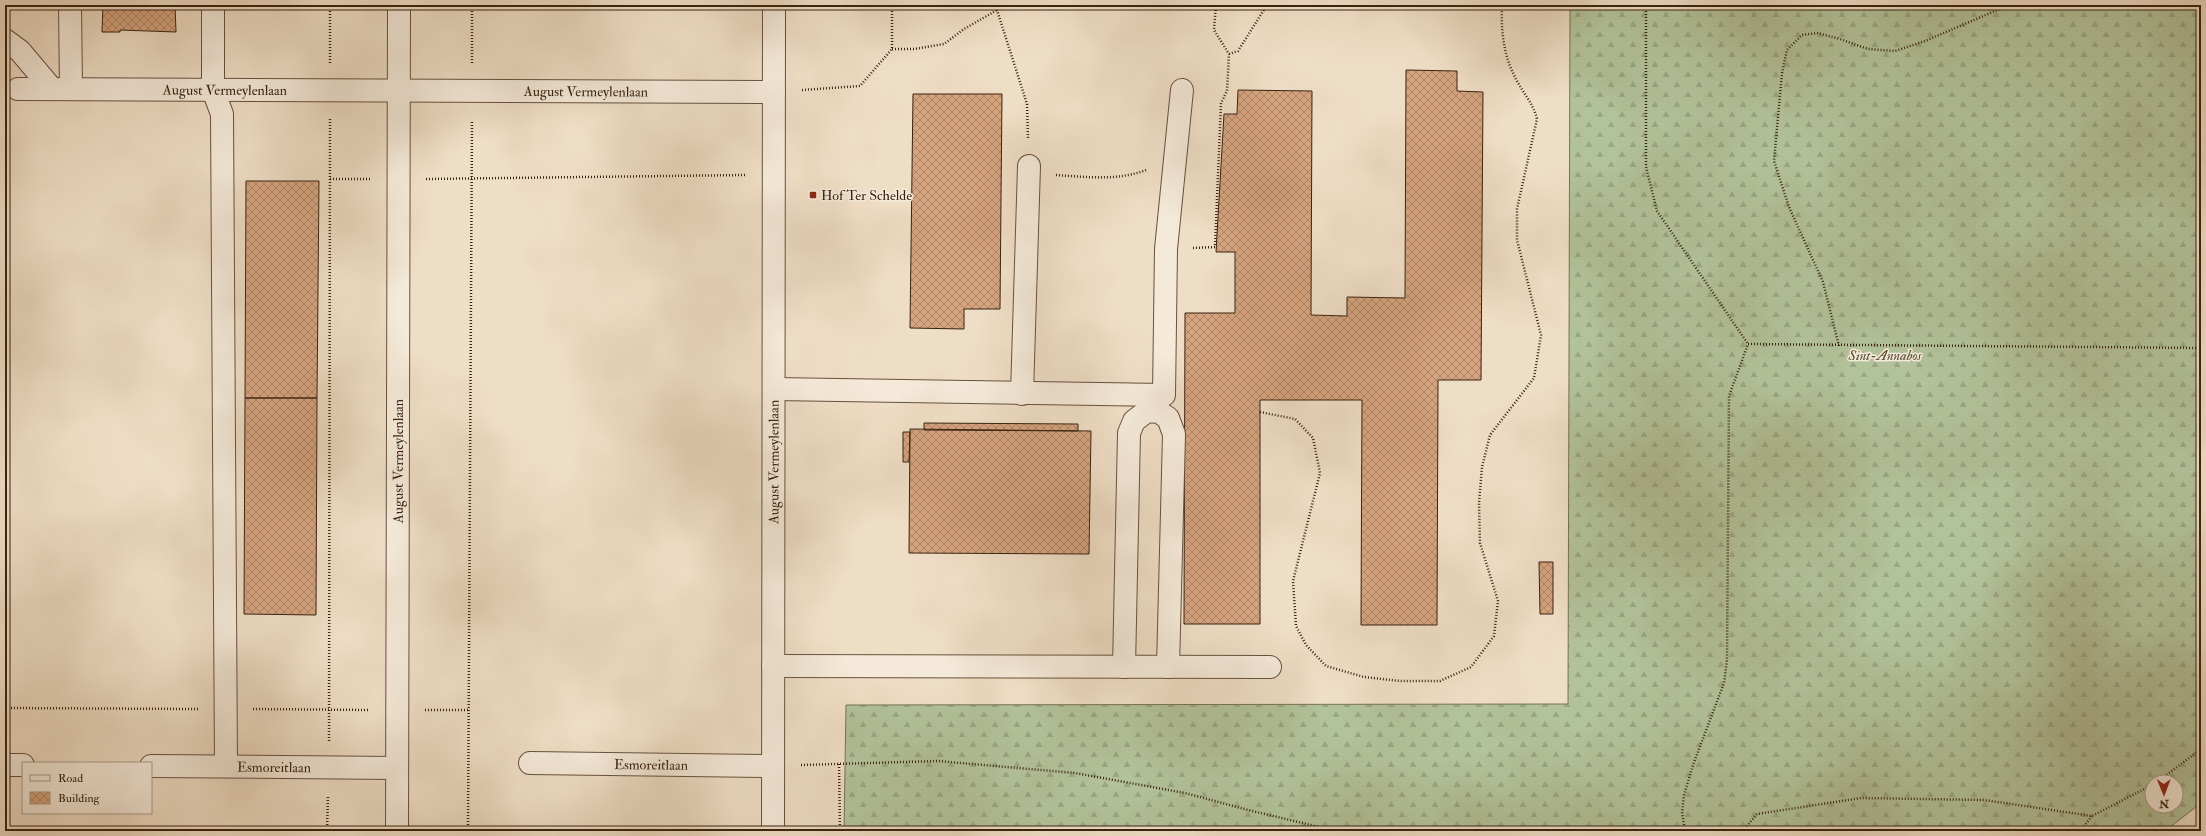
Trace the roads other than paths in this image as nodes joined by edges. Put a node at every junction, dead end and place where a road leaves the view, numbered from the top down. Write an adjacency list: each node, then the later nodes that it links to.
1 (70, 5): 7 (street)
2 (213, 5): 8 (street)
3 (399, 5): 10 (street, August Vermeylenlaan)
4 (774, 5): 11 (street, August Vermeylenlaan)
5 (5, 40): 7 (street)
6 (18, 89): 7 (street, August Vermeylenlaan)
7 (61, 89): 8 (street, August Vermeylenlaan)
8 (213, 90): 10 (street, August Vermeylenlaan); 23 (street)
9 (1182, 90): 14 (street)
10 (399, 91): 11 (street, August Vermeylenlaan); 25 (street, August Vermeylenlaan)
11 (774, 92): 13 (street, August Vermeylenlaan)
12 (1029, 166): 14 (street)
13 (774, 389): 14 (street); 15 (street, August Vermeylenlaan)
14 (1022, 394)
15 (773, 666): 16 (street); 24 (street, August Vermeylenlaan)
16 (1124, 667): 17 (street); 17 (street)
17 (1168, 667): 18 (street)
18 (1270, 667)
19 (530, 763): 24 (street, Esmoreitlaan)
20 (5, 765): 21 (street)
21 (22, 765)
22 (152, 766): 23 (street, Esmoreitlaan)
23 (226, 766): 25 (street, Esmoreitlaan)
24 (773, 766): 27 (street, August Vermeylenlaan)
25 (397, 768): 26 (street, August Vermeylenlaan)
26 (397, 831)
27 (773, 831)

